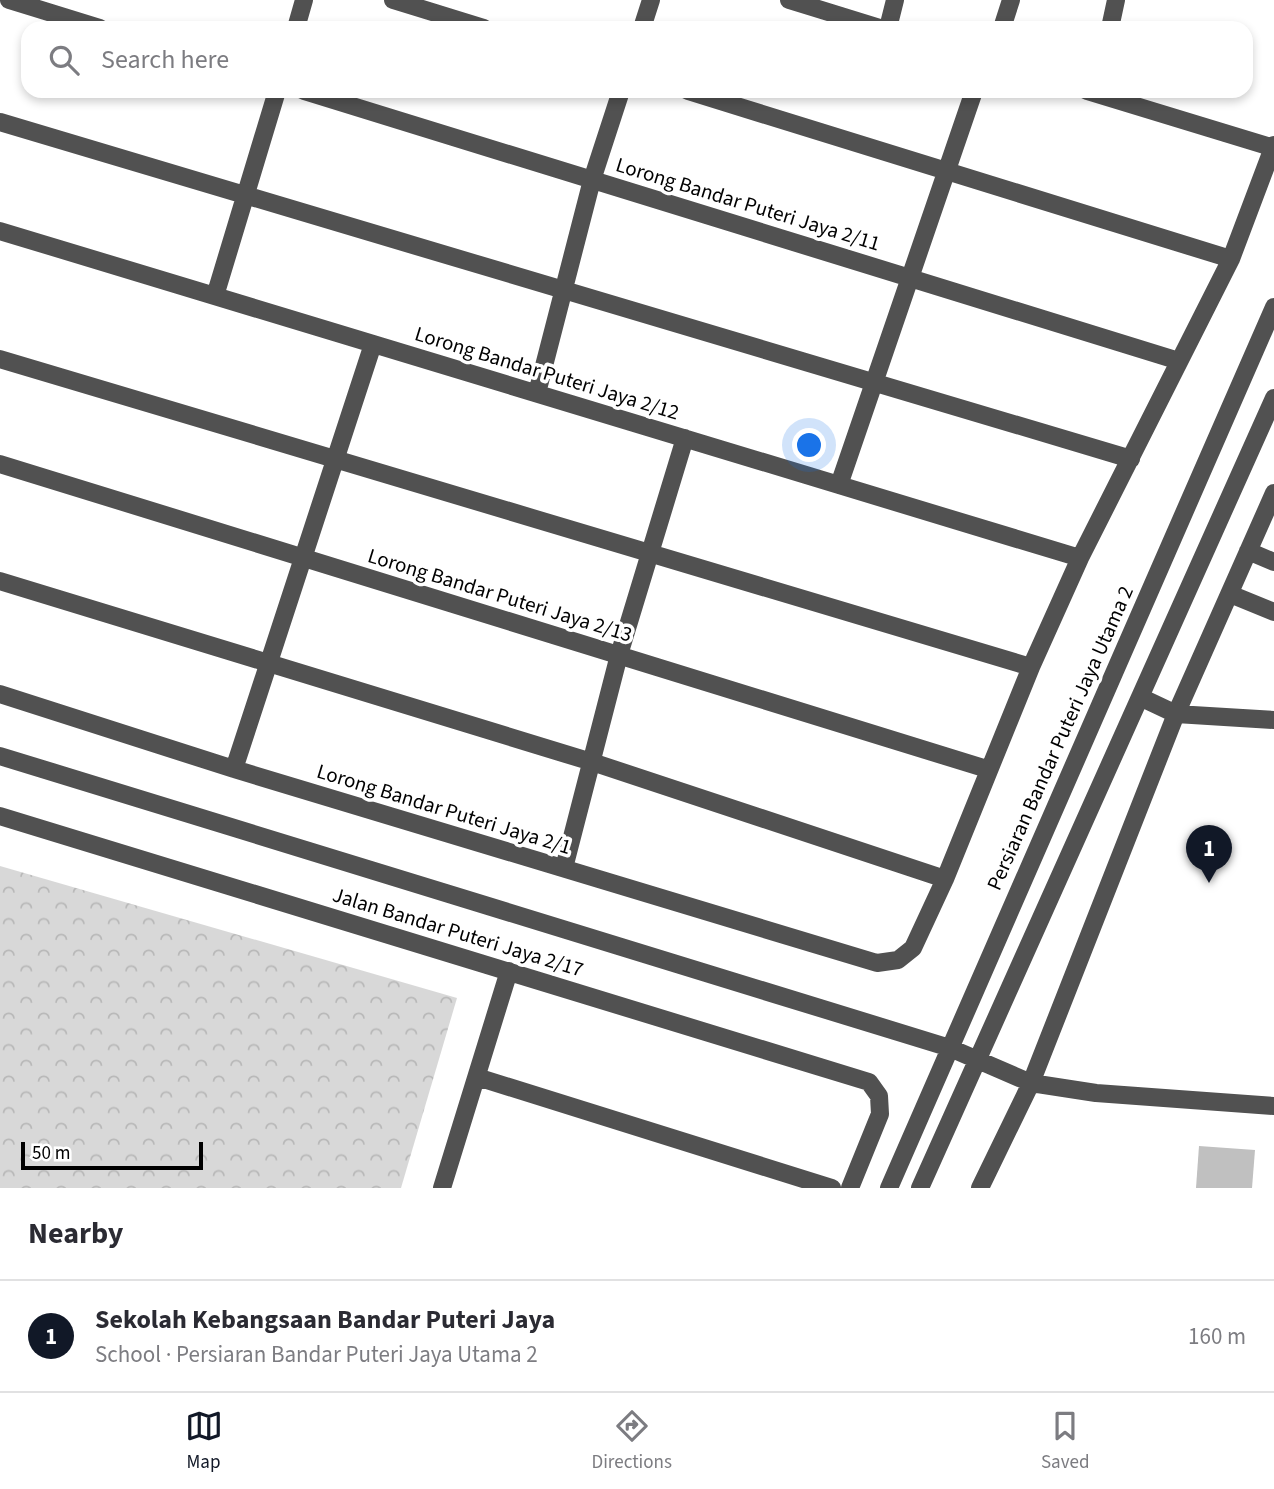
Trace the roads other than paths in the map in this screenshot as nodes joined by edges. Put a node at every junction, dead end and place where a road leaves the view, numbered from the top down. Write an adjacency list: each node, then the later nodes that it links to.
1 (9, 0): 9 (street)
2 (304, 0): 10 (street)
3 (393, 0): 11 (street)
4 (651, 0): 12 (street)
5 (789, 0): 13 (street)
6 (895, 0): 14 (street)
7 (1011, 0): 15 (street)
8 (1116, 0): 16 (street)
9 (77, 21)
10 (298, 21)
11 (461, 21)
12 (644, 21)
13 (857, 21)
14 (890, 21)
15 (1004, 21)
16 (1112, 21)
17 (275, 98): 27 (street)
18 (327, 98): 26 (street, Lorong Bandar Puteri Jaya 2/11)
19 (619, 98): 26 (street)
20 (710, 98): 25 (street)
21 (972, 98): 25 (street)
22 (1112, 98): 24 (street)
23 (0, 122): 27 (street)
24 (1274, 147): 29 (street)
25 (948, 172): 29 (street); 30 (street)
26 (592, 180): 30 (street, Lorong Bandar Puteri Jaya 2/11); 31 (street)
27 (246, 195): 31 (street); 32 (street)
28 (0, 233): 32 (street, Lorong Bandar Puteri Jaya 2/12)
29 (1231, 259): 36 (street)
30 (912, 279): 36 (street, Lorong Bandar Puteri Jaya 2/11); 37 (street)
31 (564, 290): 37 (street); 38 (street)
32 (215, 296): 34 (street, Lorong Bandar Puteri Jaya 2/12)
33 (1274, 307): 69 (street, Persiaran Bandar Puteri Jaya Utama 2)
34 (373, 344): 38 (street, Lorong Bandar Puteri Jaya 2/12); 41 (street)
35 (0, 359): 41 (street)
36 (1179, 361): 42 (street)
37 (876, 383): 42 (street); 44 (street)
38 (537, 393): 40 (street, Lorong Bandar Puteri Jaya 2/12)
39 (1274, 398): 58 (street)
40 (685, 438): 44 (street, Lorong Bandar Puteri Jaya 2/12); 47 (street)
41 (336, 458): 47 (street); 48 (street)
42 (1131, 459): 49 (street)
43 (0, 464): 48 (street, Lorong Bandar Puteri Jaya 2/13)
44 (839, 485): 49 (street, Lorong Bandar Puteri Jaya 2/12)
45 (1274, 493): 46 (street)
46 (1248, 551): 50 (street); 52 (street)
47 (650, 552): 54 (street); 56 (street)
48 (304, 558): 54 (street, Lorong Bandar Puteri Jaya 2/13); 55 (street)
49 (1080, 558): 56 (street)
50 (1274, 562)
51 (0, 581): 55 (street)
52 (1230, 594): 53 (street); 59 (street)
53 (1274, 612)
54 (619, 655): 62 (street); 64 (street, Lorong Bandar Puteri Jaya 2/13)
55 (270, 664): 62 (street); 63 (street)
56 (1031, 667): 64 (street)
57 (0, 694): 63 (street, Lorong Bandar Puteri Jaya 2/1)
58 (1140, 697): 59 (street); 70 (street)
59 (1176, 714): 60 (street); 72 (street)
60 (1274, 720)
61 (0, 756): 69 (street)
62 (592, 762): 66 (street); 67 (street)
63 (234, 769): 66 (street, Lorong Bandar Puteri Jaya 2/1)
64 (987, 769): 67 (street)
65 (0, 816): 68 (street, Jalan Bandar Puteri Jaya 2/17)
66 (564, 868): 67 (street, Lorong Bandar Puteri Jaya 2/1)
67 (945, 879)
68 (509, 971): 71 (street); 76 (street, Jalan Bandar Puteri Jaya 2/17)
69 (950, 1048): 70 (street); 77 (street, Persiaran Bandar Puteri Jaya Utama 2)
70 (978, 1060): 72 (street); 78 (street)
71 (477, 1077): 74 (street); 75 (street)
72 (1031, 1083): 73 (street); 79 (street)
73 (1274, 1106)
74 (448, 1187)
75 (832, 1188)
76 (850, 1188)
77 (889, 1188)
78 (920, 1188)
79 (979, 1188)

